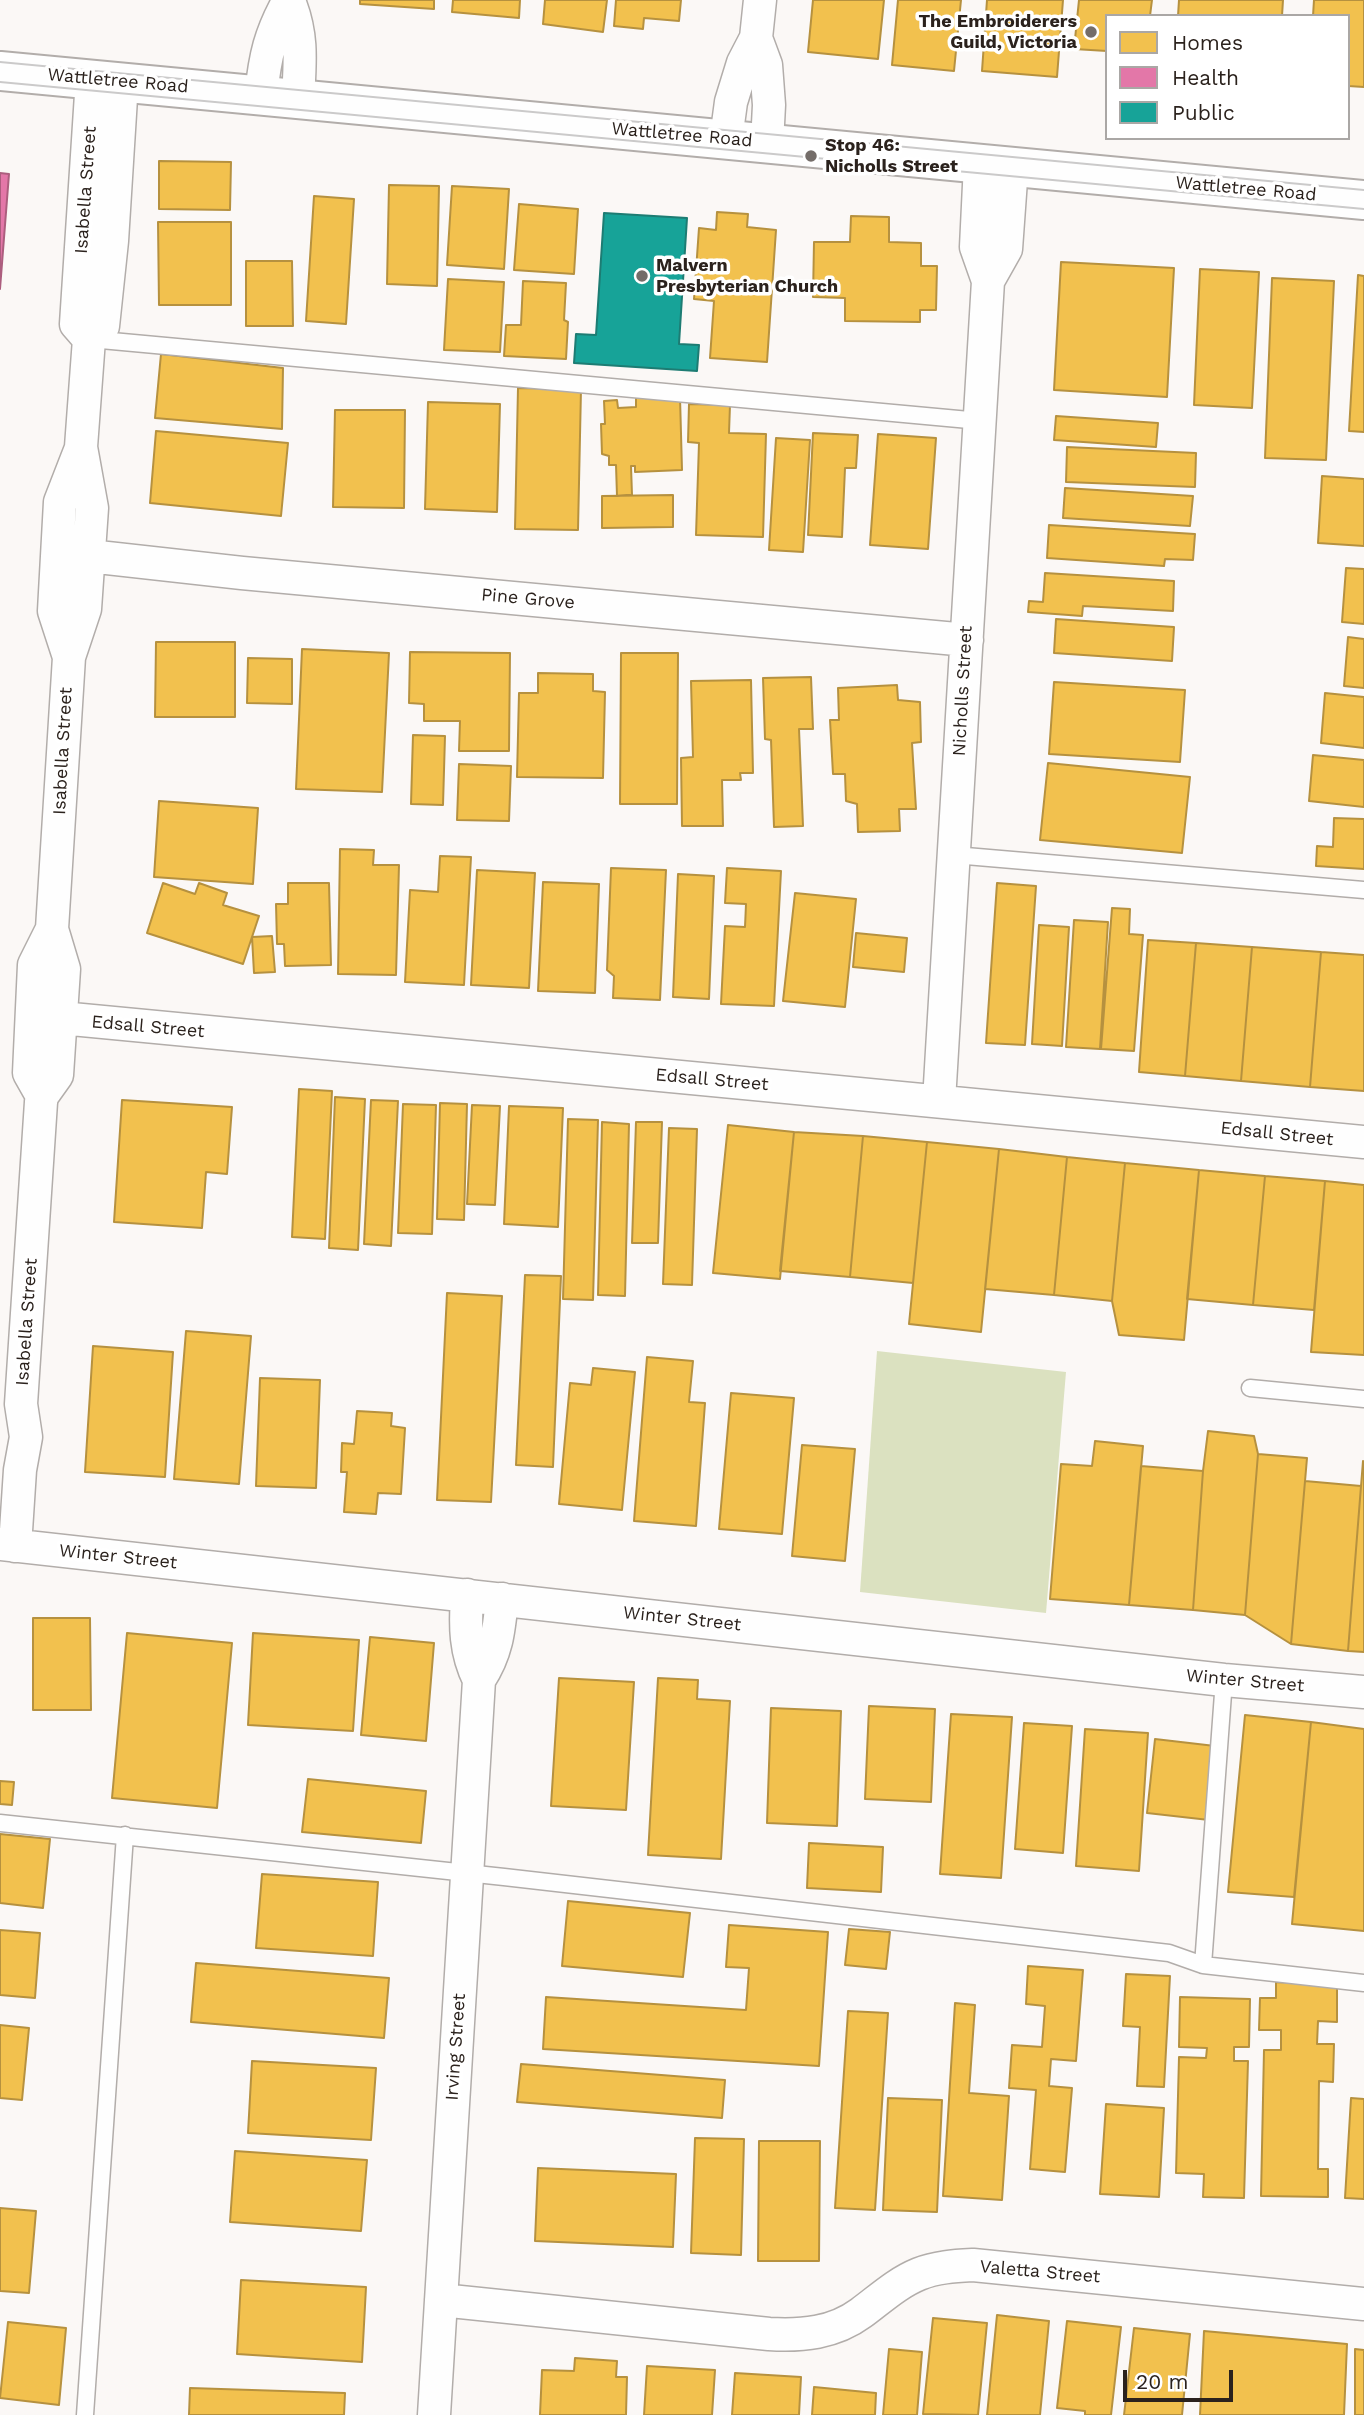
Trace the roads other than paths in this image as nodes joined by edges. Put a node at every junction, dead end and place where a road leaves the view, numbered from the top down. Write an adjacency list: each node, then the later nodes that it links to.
1 (289, 0): 6 (street); 7 (street)
2 (760, 0): 3 (street)
3 (757, 38): 8 (street); 9 (street)
4 (0, 71): 5 (main road, Wattletree Road)
5 (107, 80): 6 (main road, Wattletree Road); 12 (street, Isabella Street)
6 (261, 94): 7 (main road, Wattletree Road)
7 (298, 98): 8 (main road, Wattletree Road)
8 (726, 139): 9 (main road, Wattletree Road)
9 (767, 143): 10 (main road, Wattletree Road)
10 (996, 165): 11 (main road, Wattletree Road); 13 (street, Nicholls Street)
11 (1364, 200)
12 (89, 339): 13 (lane); 14 (street, Isabella Street)
13 (980, 421): 16 (street, Nicholls Street)
14 (81, 447): 15 (street, Isabella Street); 17 (street, Isabella Street)
15 (89, 556): 16 (street, Pine Grove); 17 (street, Isabella Street)
16 (967, 640): 18 (street, Nicholls Street)
17 (69, 657): 20 (street, Isabella Street)
18 (954, 855): 19 (lane); 24 (street, Nicholls Street)
19 (1364, 890)
20 (52, 929): 21 (street, Isabella Street); 22 (street, Isabella Street)
21 (33, 991): 22 (street); 23 (street, Isabella Street)
22 (61, 1018): 23 (street, Isabella Street); 24 (street, Edsall Street)
23 (42, 1096): 28 (street, Isabella Street)
24 (939, 1101): 25 (street, Edsall Street)
25 (1364, 1142)
26 (1250, 1388): 27 (lane)
27 (1364, 1399)
28 (8, 1545): 29 (street, Winter Street)
29 (467, 1595): 30 (street, Winter Street); 31 (street, Irving Street)
30 (502, 1599): 31 (street, Irving Street); 32 (street, Winter Street)
31 (479, 1680): 36 (street, Irving Street)
32 (1224, 1680): 33 (street, Winter Street); 37 (lane)
33 (1364, 1692)
34 (0, 1823): 35 (lane)
35 (125, 1835): 36 (lane); 41 (lane)
36 (467, 1873): 37 (lane); 39 (street, Irving Street)
37 (1203, 1965): 38 (lane)
38 (1364, 1983)
39 (441, 2300): 40 (street, Valetta Street); 42 (street, Irving Street)
40 (1364, 2304)
41 (85, 2415)
42 (434, 2415)

